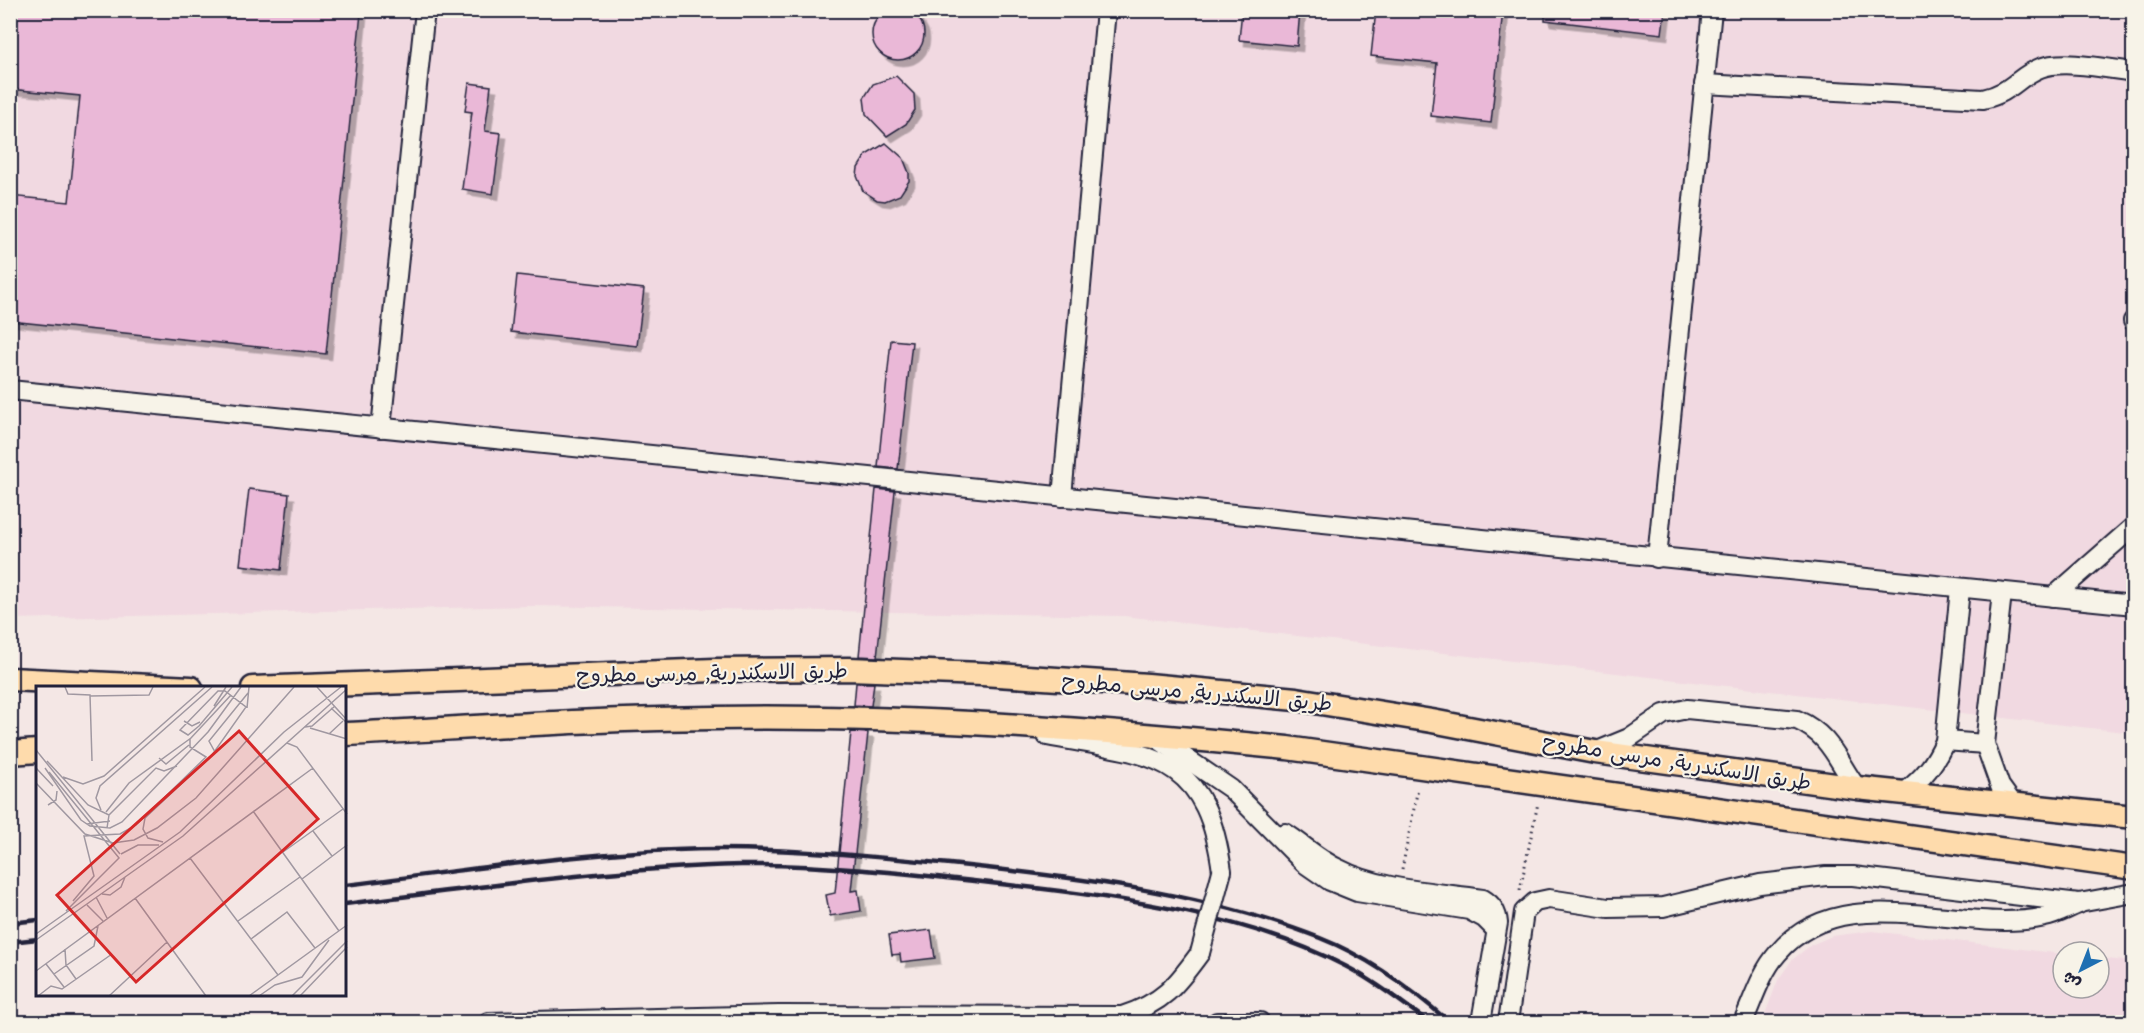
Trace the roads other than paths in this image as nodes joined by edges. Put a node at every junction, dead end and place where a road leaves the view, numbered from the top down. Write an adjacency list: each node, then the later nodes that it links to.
1 (425, 10): 7 (street)
2 (1106, 10): 8 (street)
3 (1712, 10): 5 (street)
4 (2133, 72): 5 (street)
5 (1704, 84): 10 (street)
6 (10, 390): 7 (street)
7 (381, 428): 8 (street)
8 (1062, 497): 10 (street)
9 (2133, 526): 13 (street)
10 (1657, 558): 11 (street)
11 (1960, 589): 12 (street); 21 (street)
12 (2002, 593): 13 (street); 22 (street)
13 (2053, 597): 14 (street)
14 (2133, 605)
15 (10, 679): 16 (main road)
16 (151, 686)
17 (304, 686): 24 (main road, طريق الاسكندرية, مرسى مطروح)
18 (980, 724): 19 (main road, طريق الاسكندرية, مرسى مطروح); 20 (main road, طريق الاسكندرية, مرسى مطروح); 37 (street, bridge)
19 (346, 734)
20 (1151, 735): 29 (street); 31 (main road, طريق الاسكندرية, مرسى مطروح)
21 (1945, 741): 22 (street); 27 (street)
22 (1985, 744): 28 (street)
23 (36, 751): 25 (main road)
24 (1595, 752): 26 (main road, طريق الاسكندرية, مرسى مطروح); 26 (street)
25 (10, 753)
26 (1857, 788): 27 (main road, طريق الاسكندرية, مرسى مطروح)
27 (1904, 794): 28 (main road, طريق الاسكندرية, مرسى مطروح)
28 (2013, 804): 30 (main road, طريق الاسكندرية, مرسى مطروح)
29 (1258, 815): 34 (street); 34 (street)
30 (2133, 817)
31 (2133, 868)
32 (2133, 893): 33 (street)
33 (2079, 903): 36 (street); 42 (street)
34 (1496, 930): 35 (street)
35 (1485, 999): 36 (street); 40 (street)
36 (1511, 1004): 41 (street)
37 (489, 1023)
38 (1217, 1023): 39 (street)
39 (1260, 1023)
40 (1482, 1023)
41 (1508, 1023)
42 (1743, 1023)

